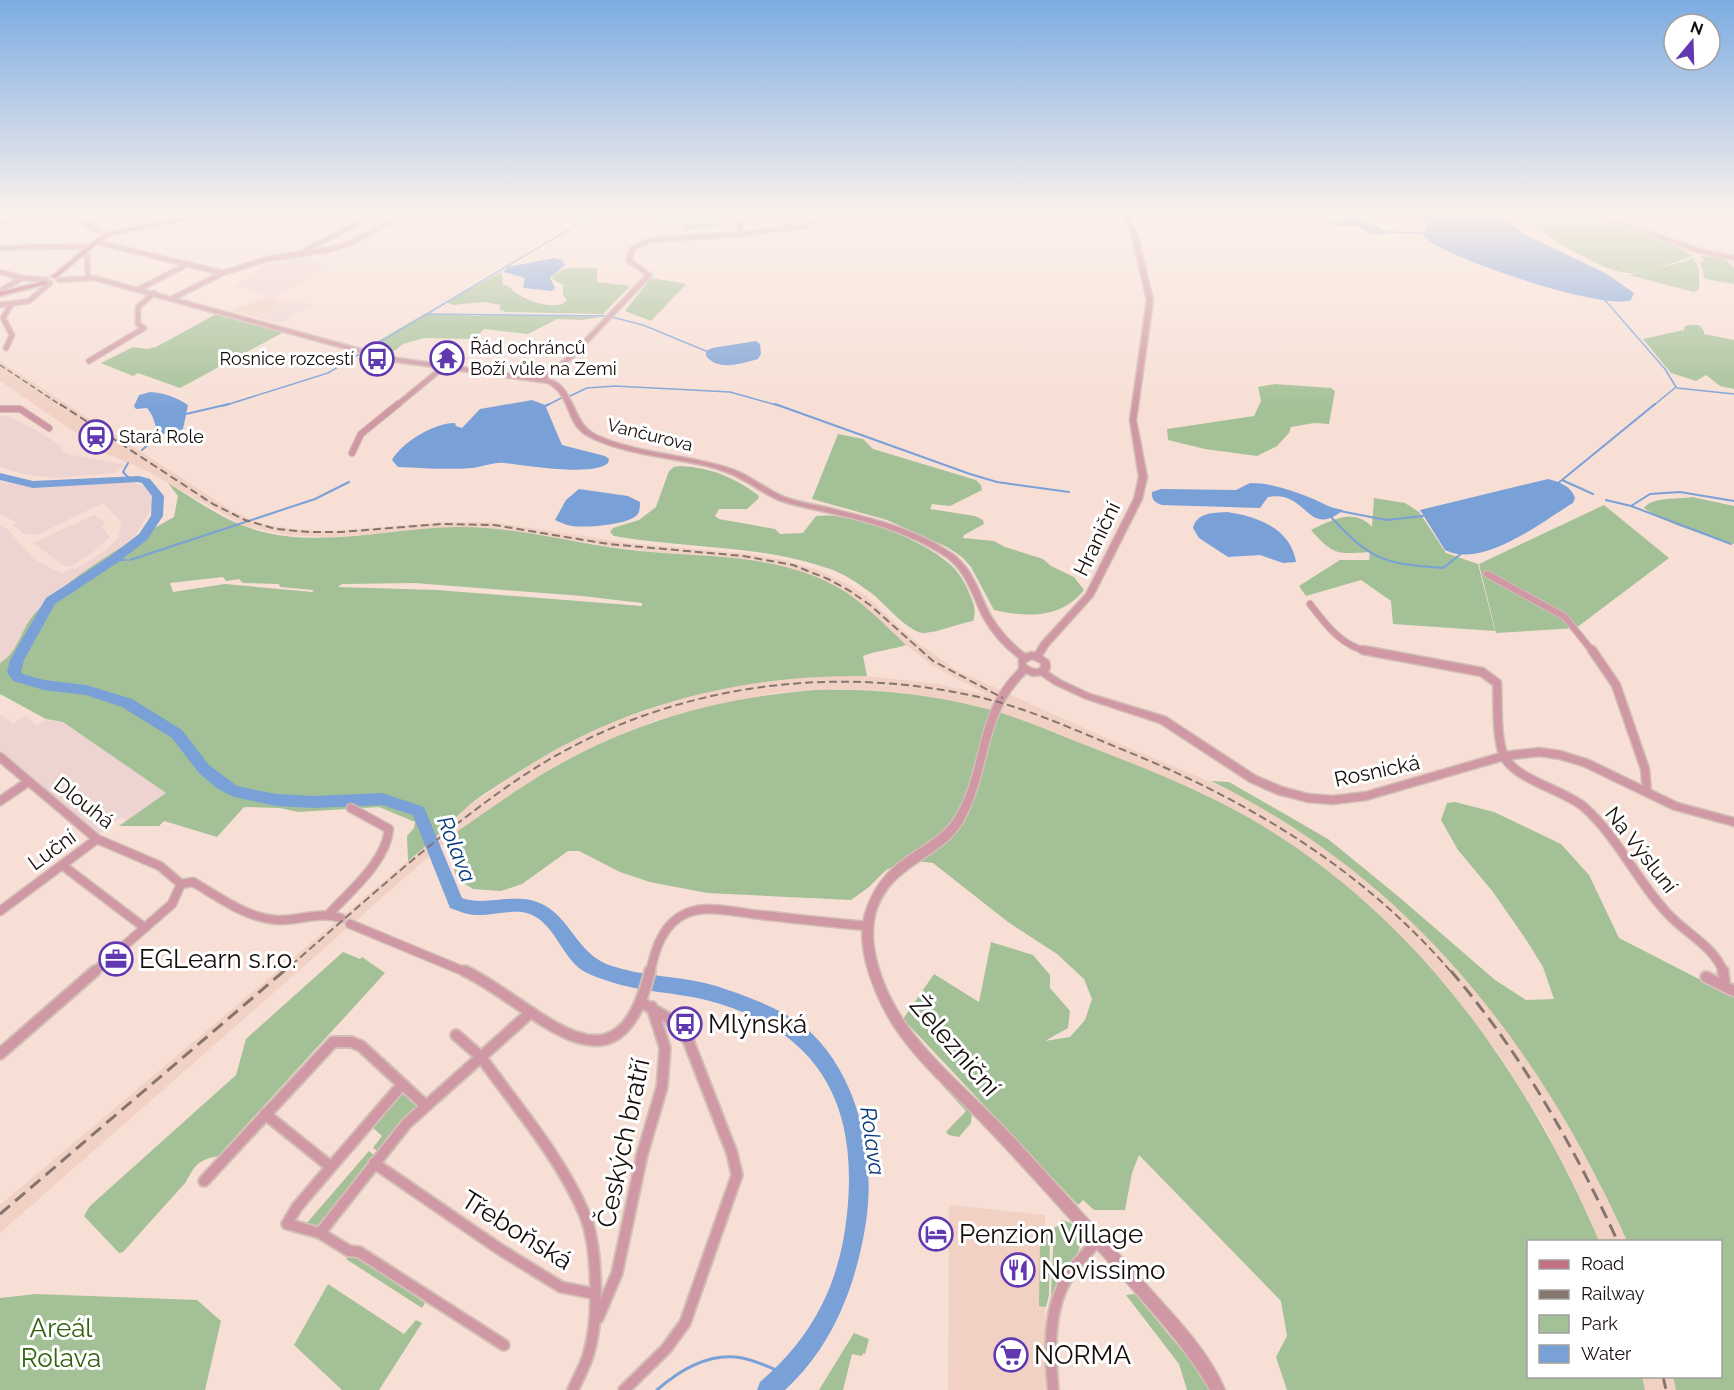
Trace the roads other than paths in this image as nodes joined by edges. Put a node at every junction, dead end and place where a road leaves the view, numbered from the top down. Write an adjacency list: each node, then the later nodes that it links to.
1 (19, 280): 11 (street)
2 (40, 280): 9 (street)
3 (61, 280): 9 (street)
4 (100, 280): 10 (street)
5 (157, 280): 10 (street)
6 (209, 280): 13 (street)
7 (644, 280): 19 (street)
8 (1145, 280): 25 (street, Hraniční)
9 (51, 281): 11 (main road); 15 (street)
10 (139, 289): 12 (street)
11 (0, 293)
12 (154, 293): 13 (street); 17 (street)
13 (173, 298): 18 (street)
14 (0, 305): 15 (street)
15 (11, 305): 16 (street)
16 (6, 348)
17 (89, 360)
18 (446, 365): 19 (street); 22 (street)
19 (543, 379): 26 (street, Vančurova)
20 (0, 409): 21 (street)
21 (49, 428)
22 (352, 453)
23 (1487, 574): 32 (street)
24 (1310, 604): 29 (street)
25 (1038, 656): 26 (street); 28 (street)
26 (1024, 658): 27 (street)
27 (1024, 669): 28 (street); 41 (street, Železniční)
28 (1042, 672): 29 (street, Rosnická)
29 (1504, 756): 32 (street, Rosnická); 44 (street, Na Výsluní)
30 (0, 758): 31 (street, Dlouhá)
31 (28, 782): 33 (street); 36 (street, Dlouhá)
32 (1647, 792): 35 (street, Rosnická)
33 (0, 801)
34 (351, 808): 40 (street)
35 (1734, 822)
36 (97, 839): 37 (street, Luční); 38 (street, Dlouhá)
37 (62, 865): 39 (street, Luční); 42 (street)
38 (181, 884): 40 (street); 42 (street)
39 (0, 911)
40 (330, 913): 46 (street)
41 (867, 926): 45 (street); 57 (street, Železniční)
42 (145, 928): 48 (street)
43 (1706, 977): 44 (street)
44 (1730, 989)
45 (647, 1005): 46 (street); 59 (street, Českých bratří); 62 (street)
46 (531, 1012): 49 (street)
47 (456, 1035): 49 (street, Třeboňská)
48 (0, 1054)
49 (481, 1057): 51 (street); 58 (street, Třeboňská)
50 (401, 1086): 51 (street); 52 (street); 54 (street)
51 (426, 1106): 53 (street)
52 (265, 1114): 54 (street); 55 (street)
53 (374, 1163): 56 (street); 58 (street, Třeboňská)
54 (331, 1167): 56 (street)
55 (204, 1181)
56 (320, 1233): 60 (street)
57 (1098, 1240): 63 (street); 64 (street, Železniční)
58 (596, 1294): 59 (street, Českých bratří)
59 (596, 1320): 61 (street, Českých bratří)
60 (504, 1345)
61 (573, 1390)
62 (624, 1390)
63 (1053, 1390)
64 (1218, 1390)

